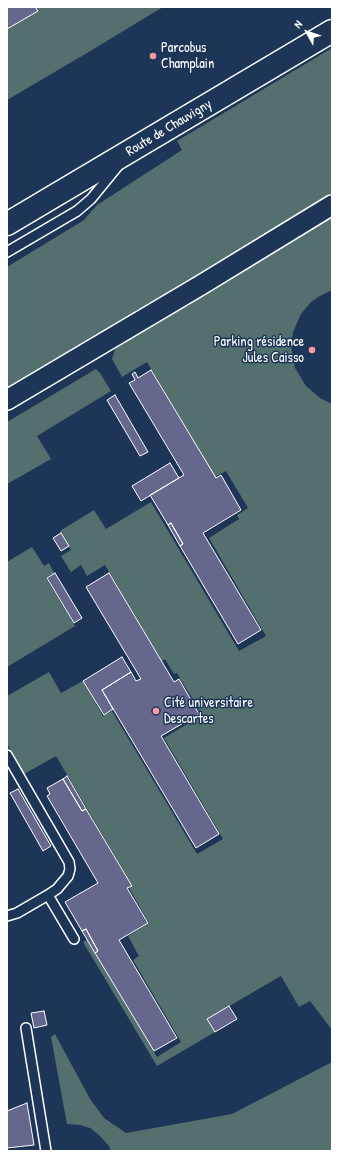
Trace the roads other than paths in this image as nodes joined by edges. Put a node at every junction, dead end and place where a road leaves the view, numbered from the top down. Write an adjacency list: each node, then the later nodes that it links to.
1 (332, 31): 2 (main road, Route de Chauvigny)
2 (131, 151): 4 (main road, Route de Chauvigny); 5 (lane)
3 (332, 205): 6 (street)
4 (7, 224)
5 (7, 252)
6 (7, 400)
7 (7, 756): 8 (lane)
8 (48, 895): 9 (lane); 10 (lane)
9 (7, 916)
10 (74, 939)
11 (26, 1028): 12 (lane)
12 (46, 1151)

